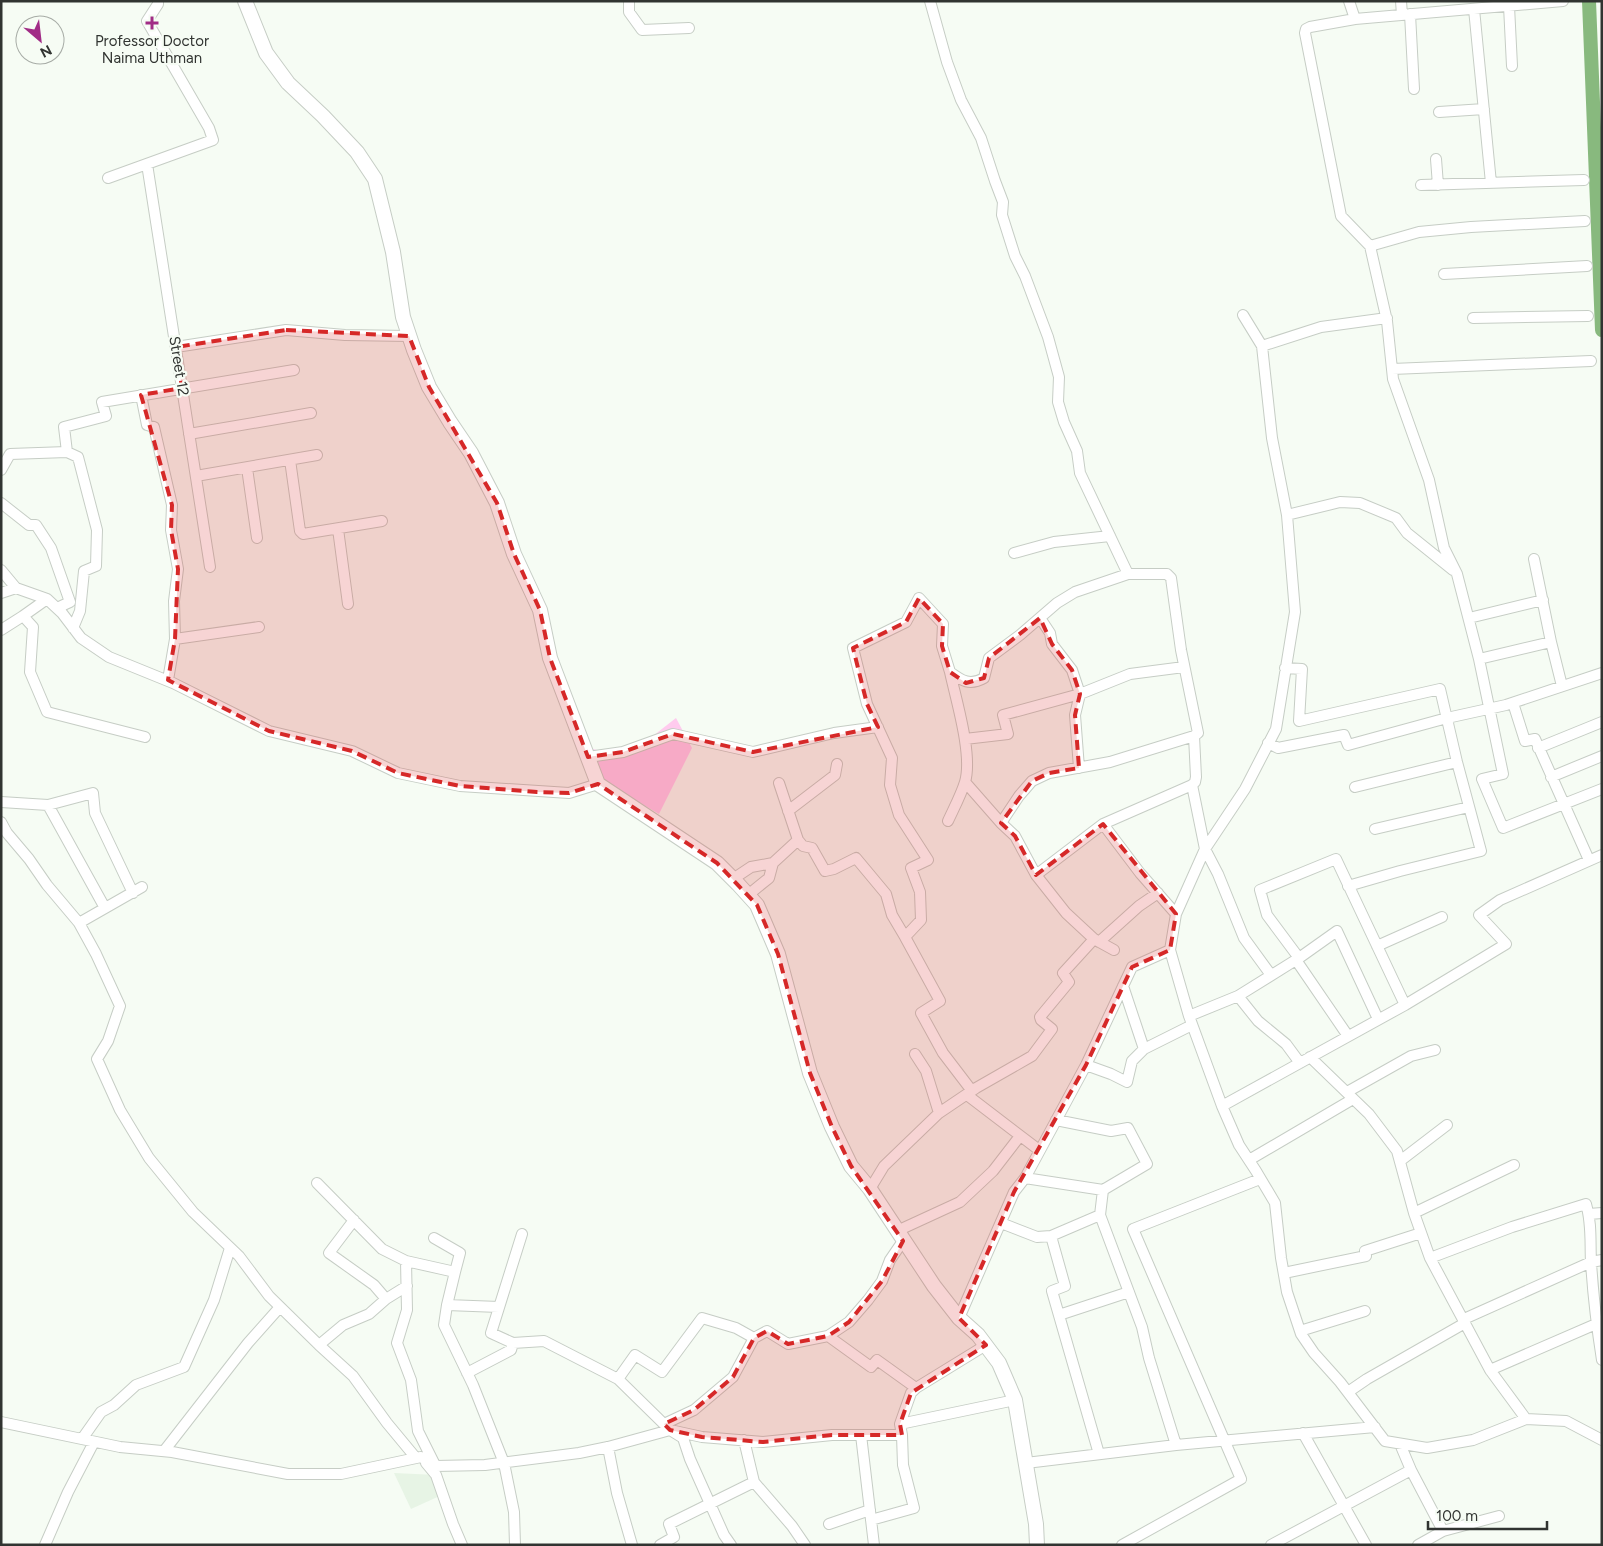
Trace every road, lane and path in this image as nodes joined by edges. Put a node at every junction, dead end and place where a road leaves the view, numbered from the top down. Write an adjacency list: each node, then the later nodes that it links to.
1 (158, 1): 19 (street)
2 (245, 1): 33 (street)
3 (629, 1): 13 (street)
4 (930, 1): 53 (street)
5 (1349, 1): 12 (street)
6 (1401, 1): 11 (street)
7 (1563, 1): 10 (street)
8 (1440, 6): 9 (street); 11 (street)
9 (1479, 6): 10 (street); 16 (street)
10 (1510, 6): 14 (street)
11 (1406, 15): 12 (street); 15 (street)
12 (1355, 18): 26 (street)
13 (689, 28)
14 (1512, 66)
15 (1414, 90)
16 (1484, 109): 17 (street); 22 (street)
17 (1439, 112)
18 (1436, 159): 24 (street)
19 (147, 164): 20 (street); 35 (street, Street 12)
20 (108, 178)
21 (1584, 180): 22 (street)
22 (1491, 183): 24 (street)
23 (1421, 185): 24 (street)
24 (1438, 185)
25 (1585, 221): 26 (street)
26 (1370, 246): 31 (street)
27 (1587, 266): 28 (street)
28 (1444, 274)
29 (1242, 315): 34 (street)
30 (1588, 316): 32 (street)
31 (1387, 318): 34 (street); 37 (street)
32 (1473, 318)
33 (409, 336): 35 (street); 94 (street)
34 (1262, 346): 50 (street)
35 (176, 347): 39 (street, Street 12)
36 (1591, 360): 37 (street)
37 (1392, 369): 60 (street)
38 (294, 370): 39 (street)
39 (182, 388): 40 (street); 42 (street, Street 12)
40 (142, 395): 43 (street); 73 (street)
41 (311, 413): 42 (street)
42 (189, 434): 48 (street, Street 12)
43 (67, 452): 47 (street); 71 (street)
44 (317, 456): 45 (street)
45 (290, 460): 46 (street); 52 (street)
46 (246, 468): 48 (street); 54 (street)
47 (1, 470)
48 (196, 476): 57 (street, Street 12)
49 (1, 503): 66 (street)
50 (1287, 515): 60 (street); 77 (street)
51 (382, 521): 52 (street)
52 (338, 529): 65 (street)
53 (1110, 536): 55 (street); 59 (street)
54 (257, 538)
55 (1014, 553)
56 (1534, 559): 64 (street)
57 (210, 567)
58 (1, 570): 61 (street)
59 (1128, 574): 68 (street); 76 (street)
60 (1457, 574): 69 (street)
61 (16, 588): 62 (street); 63 (street)
62 (1, 593)
63 (47, 599): 66 (street); 67 (street)
64 (1543, 600): 69 (street); 74 (street)
65 (348, 604)
66 (57, 608): 71 (street)
67 (23, 616): 72 (street); 89 (street)
68 (1040, 618): 78 (street); 82 (street)
69 (1468, 618): 75 (street)
70 (259, 627): 73 (street)
71 (73, 628): 80 (street)
72 (1, 630)
73 (175, 639): 80 (street)
74 (1550, 642): 75 (street); 81 (street)
75 (1479, 659): 84 (street)
76 (1184, 668): 82 (street); 88 (street)
77 (1285, 668): 85 (street); 91 (street)
78 (950, 672): 87 (street); 90 (street)
79 (1602, 673): 81 (street)
80 (168, 680): 101 (street)
81 (1562, 686): 83 (street)
82 (1080, 694): 90 (street); 97 (street)
83 (1513, 703): 84 (street); 92 (street)
84 (1489, 709): 85 (street); 107 (street)
85 (1447, 718): 91 (street); 95 (street)
86 (1602, 722): 92 (street)
87 (878, 727): 94 (street); 129 (street)
88 (1194, 736): 97 (street); 102 (street)
89 (145, 738)
90 (965, 739): 99 (street)
91 (1268, 743): 116 (street)
92 (1538, 748): 98 (street)
93 (1602, 756): 98 (street)
94 (588, 757): 101 (street)
95 (1457, 762): 103 (street); 108 (street)
96 (837, 764): 109 (street)
97 (1079, 768): 112 (street)
98 (1551, 777): 107 (street)
99 (965, 782): 110 (street); 112 (street)
100 (778, 783): 109 (street)
101 (598, 784): 121 (street)
102 (1192, 785): 113 (street); 116 (street)
103 (1355, 788)
104 (1602, 789): 107 (street)
105 (1, 802): 106 (street)
106 (48, 805): 125 (street); 125 (street)
107 (1563, 806): 118 (street)
108 (1469, 807): 114 (street); 122 (street)
109 (788, 811): 115 (street)
110 (948, 821)
111 (1, 822): 128 (street)
112 (1000, 823): 120 (street)
113 (1102, 824): 120 (street); 123 (street)
114 (1375, 829)
115 (798, 840): 119 (street); 129 (street)
116 (1205, 849): 126 (street); 135 (street)
117 (1602, 855): 118 (street)
118 (1589, 860): 138 (street)
119 (773, 863): 121 (street); 124 (street)
120 (1036, 875): 130 (street)
121 (733, 879): 124 (street)
122 (1348, 886): 131 (street); 134 (street)
123 (1158, 894): 126 (street); 130 (street)
124 (748, 895): 162 (street)
125 (105, 908): 128 (street)
126 (1176, 914): 133 (street)
127 (1442, 917): 131 (street)
128 (79, 923): 175 (street)
129 (905, 937): 148 (street)
130 (1097, 940): 132 (street); 148 (street)
131 (1377, 946): 138 (street)
132 (1114, 950)
133 (1170, 950): 136 (street); 140 (street)
134 (1298, 959): 135 (street); 139 (street); 141 (street)
135 (1270, 975): 137 (street)
136 (1123, 986): 142 (street); 147 (street)
137 (1238, 996): 140 (street); 146 (street)
138 (1405, 1005): 139 (street)
139 (1378, 1019): 141 (street)
140 (1191, 1020): 142 (street); 150 (street)
141 (1348, 1036): 145 (street)
142 (1144, 1049): 147 (street)
143 (1435, 1050): 149 (street)
144 (915, 1054): 151 (street)
145 (1310, 1057): 146 (street); 149 (street)
146 (1300, 1063): 150 (street)
147 (1086, 1066): 152 (street)
148 (970, 1093): 151 (street); 154 (street)
149 (1350, 1096): 156 (street); 157 (street)
150 (1222, 1106): 156 (street)
151 (939, 1114): 162 (street)
152 (1056, 1120): 155 (street); 163 (street)
153 (1447, 1125): 157 (street)
154 (1020, 1136): 155 (street); 172 (street)
155 (1039, 1150): 159 (street)
156 (1249, 1160): 160 (street)
157 (1400, 1161): 164 (street)
158 (1514, 1165): 164 (street)
159 (1025, 1178): 163 (street); 169 (street)
160 (1260, 1179): 181 (street); 216 (street)
161 (317, 1183): 168 (street)
162 (870, 1190): 172 (street)
163 (1103, 1190): 167 (street)
164 (1414, 1212): 170 (street)
165 (1602, 1213): 166 (street)
166 (1589, 1214): 176 (street); 179 (street)
167 (1100, 1216): 173 (street); 183 (street)
168 (354, 1220): 178 (street); 184 (street)
169 (1001, 1223): 173 (street); 190 (street)
170 (1421, 1233): 176 (street); 181 (street)
171 (522, 1234): 187 (street)
172 (900, 1236): 190 (street); 194 (street)
173 (1051, 1236): 189 (street)
174 (434, 1238): 180 (street)
175 (230, 1248): 186 (street); 214 (street)
176 (1430, 1258): 191 (street)
177 (1602, 1260): 179 (street)
178 (406, 1261): 180 (street); 182 (street)
179 (1591, 1262): 191 (street); 192 (street)
180 (455, 1272): 185 (street)
181 (1284, 1273): 193 (street)
182 (407, 1286): 184 (street); 227 (street)
183 (1129, 1292): 189 (street); 220 (street)
184 (386, 1299): 197 (street)
185 (446, 1305): 187 (street); 201 (street)
186 (280, 1307): 197 (street); 222 (street)
187 (499, 1307): 196 (street)
188 (1365, 1312): 193 (street)
189 (1059, 1315): 223 (street)
190 (959, 1318): 198 (street)
191 (1465, 1321): 200 (street); 204 (street)
192 (1596, 1324): 199 (street); 200 (street)
193 (1300, 1331): 204 (street)
194 (828, 1336): 195 (street); 203 (street)
195 (754, 1338): 202 (street); 209 (street)
196 (513, 1343): 201 (street); 202 (street)
197 (319, 1345): 224 (street)
198 (986, 1345): 203 (street); 205 (street)
199 (1602, 1360)
200 (1490, 1370): 206 (street)
201 (467, 1373): 225 (street)
202 (618, 1379): 209 (street)
203 (916, 1388): 208 (street)
204 (1348, 1392): 210 (street)
205 (1015, 1400): 208 (street); 226 (street)
206 (1526, 1418): 217 (street); 219 (street)
207 (1, 1422): 214 (street)
208 (900, 1424): 213 (street)
209 (667, 1427): 215 (street); 221 (street); 230 (street)
210 (1375, 1427): 211 (street); 219 (street)
211 (1303, 1433): 216 (street); 231 (street)
212 (861, 1435): 213 (street); 215 (street); 232 (street)
213 (902, 1435): 232 (street)
214 (82, 1440): 218 (street)
215 (744, 1440): 229 (street)
216 (1226, 1440): 220 (street); 245 (street)
217 (1602, 1440)
218 (94, 1442): 222 (street); 236 (street)
219 (1400, 1444): 228 (street)
220 (1176, 1445): 223 (street)
221 (608, 1447): 225 (street); 239 (street)
222 (164, 1451): 224 (street)
223 (1099, 1454): 226 (street)
224 (419, 1457): 227 (street); 237 (street)
225 (504, 1463): 227 (street); 238 (street)
226 (1026, 1463): 244 (street)
227 (436, 1466)
228 (1411, 1470): 231 (street); 235 (street)
229 (754, 1482): 230 (street); 242 (street)
230 (710, 1503): 240 (street); 241 (street)
231 (1344, 1506): 246 (street); 247 (street)
232 (871, 1515): 234 (street); 243 (street)
233 (1498, 1516): 235 (street)
234 (828, 1524)
235 (1443, 1531): 248 (street)
236 (45, 1545)
237 (462, 1545)
238 (515, 1545)
239 (632, 1545)
240 (660, 1545)
241 (732, 1545)
242 (805, 1545)
243 (874, 1545)
244 (1037, 1545)
245 (1122, 1545)
246 (1271, 1545)
247 (1366, 1545)
248 (1418, 1545)

